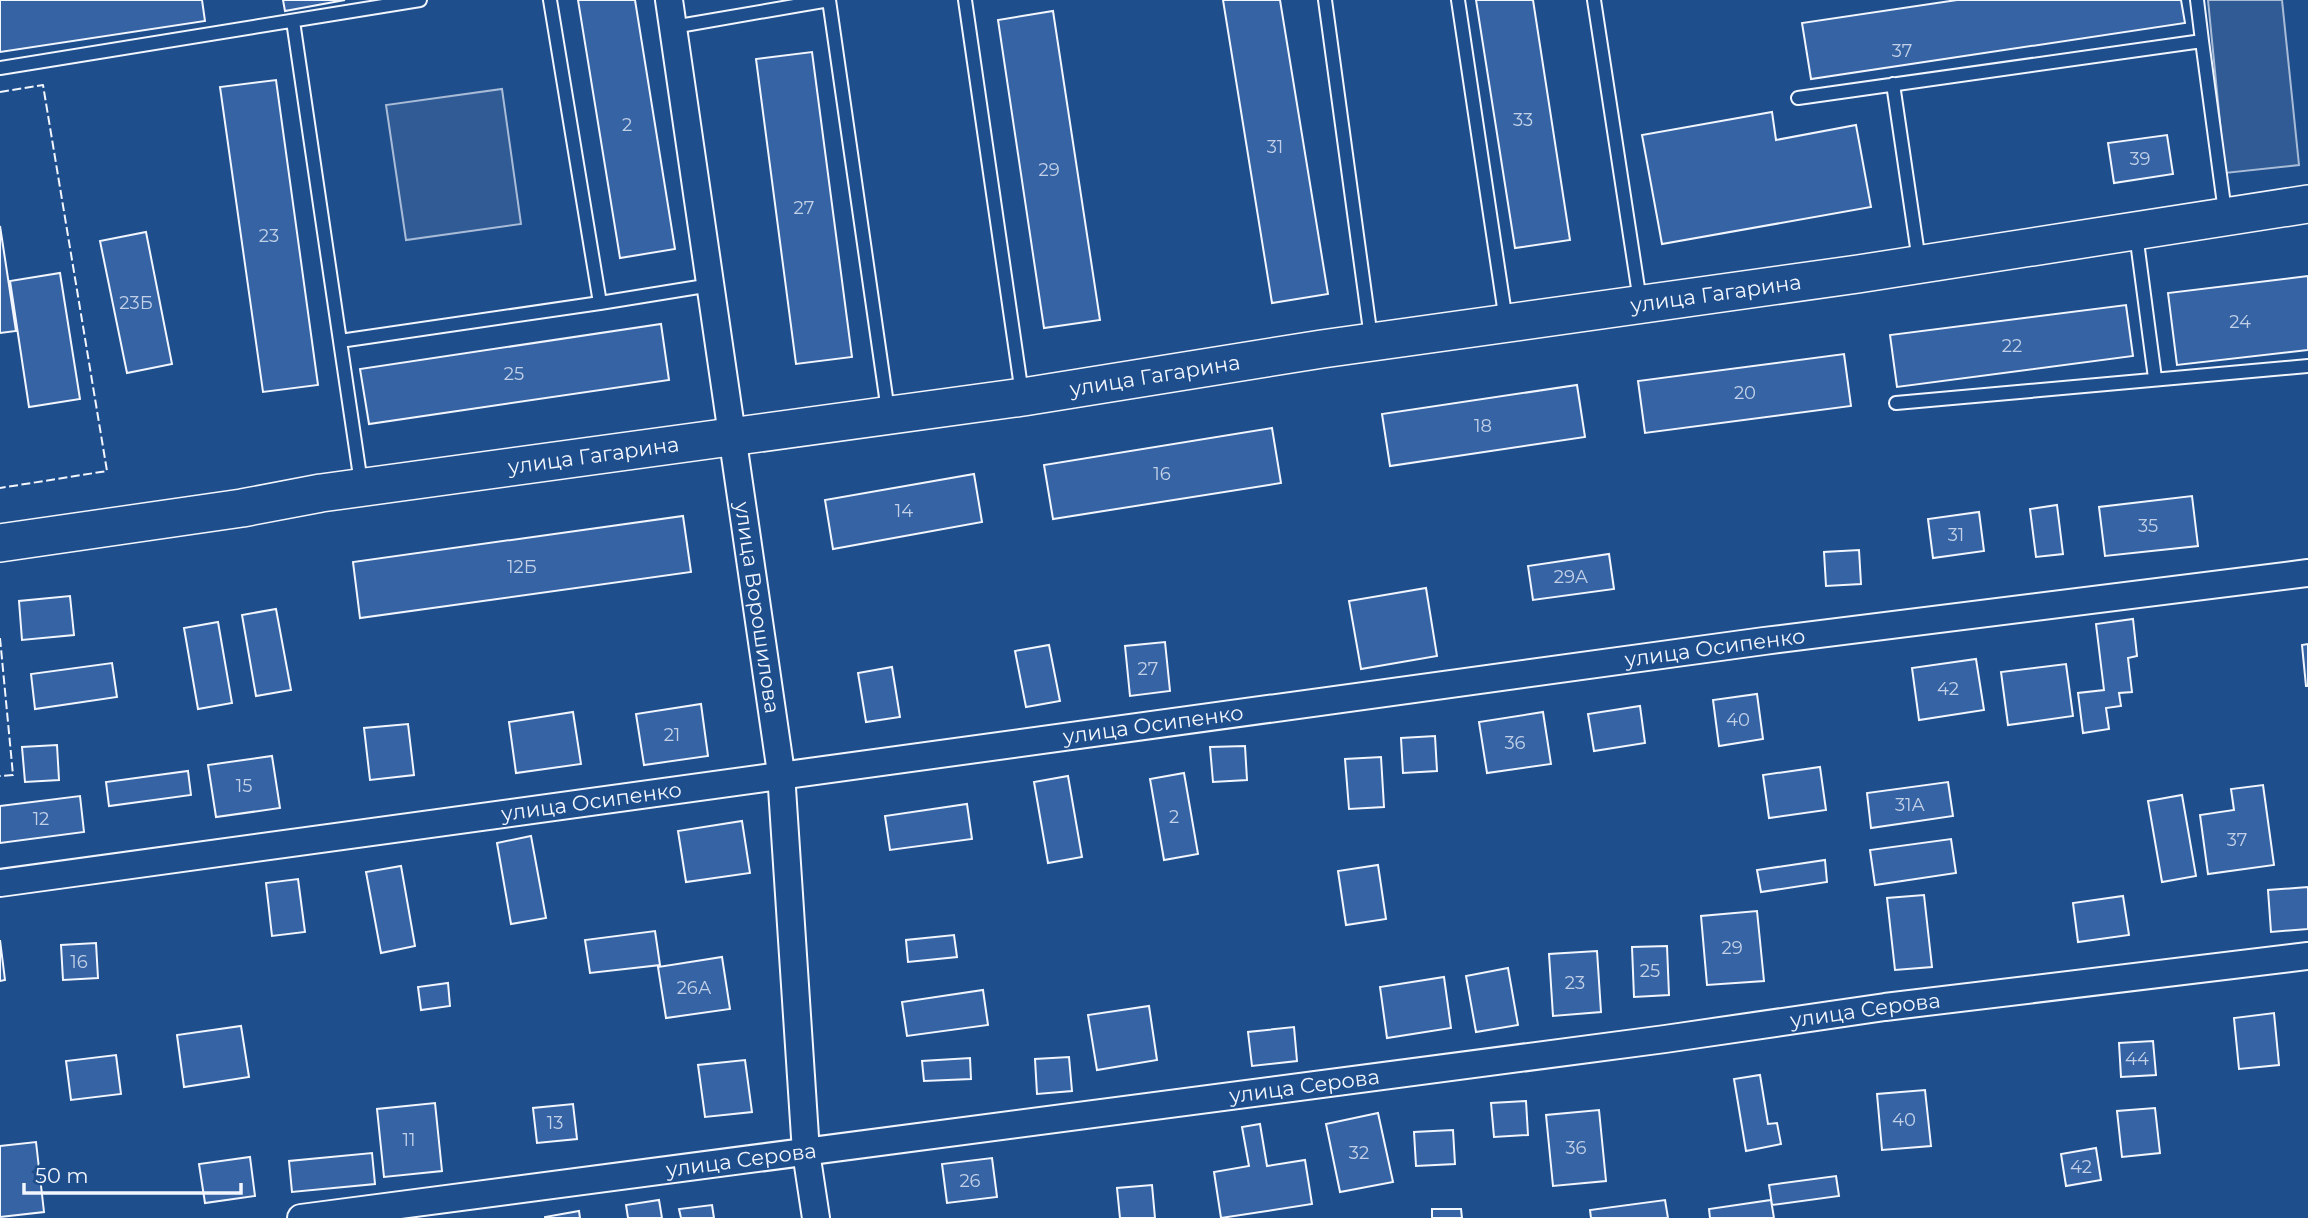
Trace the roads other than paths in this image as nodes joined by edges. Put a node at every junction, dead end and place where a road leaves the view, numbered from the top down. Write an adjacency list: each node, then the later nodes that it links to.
1 (420, 0): 10 (lane)
2 (550, 0): 21 (lane)
3 (669, 0): 11 (street, улица Ворошилова)
4 (829, 0): 11 (lane); 30 (lane)
5 (965, 0): 28 (lane)
6 (1325, 0): 25 (lane)
7 (1458, 0): 23 (lane)
8 (1594, 0): 22 (lane)
9 (2197, 0): 12 (lane)
10 (293, 21): 13 (lane); 24 (lane)
11 (673, 27): 20 (street, улица Ворошилова)
12 (2202, 41): 14 (lane); 17 (lane)
13 (0, 68)
14 (1893, 85): 15 (lane); 19 (lane)
15 (1798, 98)
16 (2308, 204): 17 (main road, улица Гагарина)
17 (2226, 217): 18 (main road, улица Гагарина)
18 (2136, 231): 19 (main road, улица Гагарина); 27 (lane)
19 (1920, 264): 22 (main road, улица Гагарина)
20 (711, 285): 21 (lane); 31 (street, улица Ворошилова)
21 (600, 303): 24 (lane)
22 (1641, 305): 23 (main road, улица Гагарина)
23 (1506, 321): 25 (main road, улица Гагарина)
24 (340, 341): 32 (lane)
25 (1371, 342): 28 (main road, улица Гагарина)
26 (2308, 366): 27 (lane)
27 (2155, 378): 29 (lane)
28 (1023, 397): 30 (main road, улица Гагарина)
29 (1896, 403)
30 (889, 415): 31 (main road, улица Гагарина)
31 (732, 436): 32 (main road, улица Гагарина); 35 (street, улица Ворошилова)
32 (362, 488): 33 (main road, улица Гагарина)
33 (0, 543)
34 (2308, 573): 35 (street, улица Осипенко)
35 (781, 774): 36 (street, улица Осипенко); 38 (street, улица Ворошилова)
36 (0, 883)
37 (2308, 956): 38 (street, улица Серова)
38 (806, 1152): 39 (street, улица Серова); 40 (street, улица Ворошилова)
39 (300, 1218)
40 (816, 1218)

